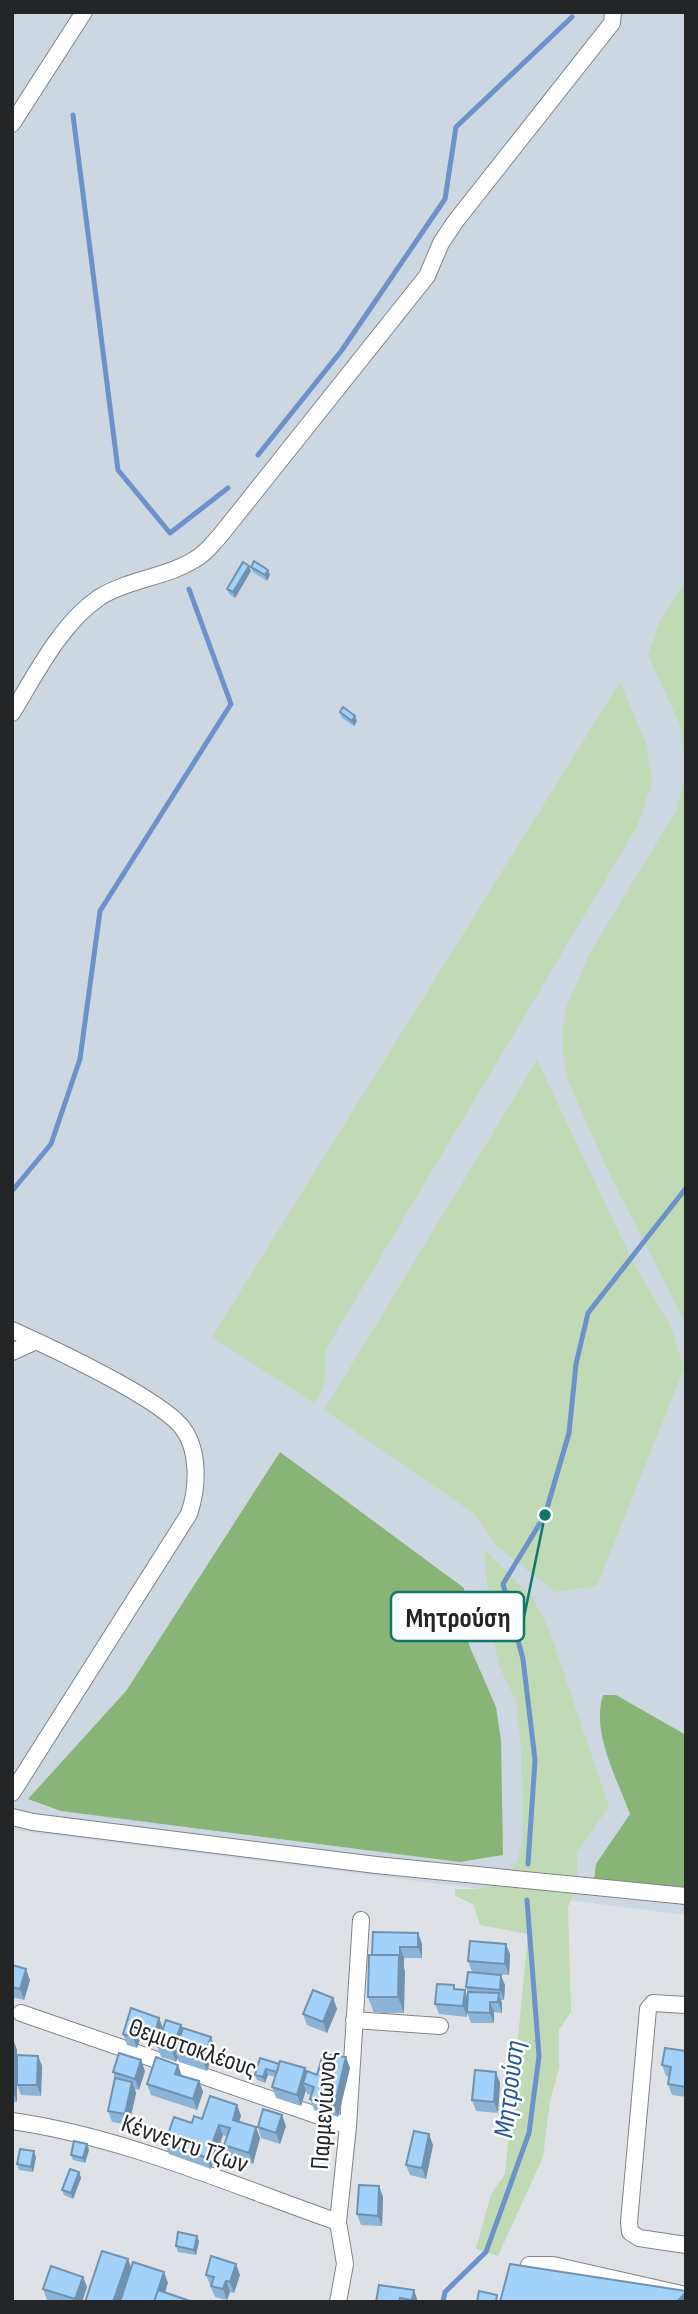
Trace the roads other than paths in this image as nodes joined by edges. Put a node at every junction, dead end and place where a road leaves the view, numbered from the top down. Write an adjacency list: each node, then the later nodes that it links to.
1 (85, 12): 3 (street)
2 (612, 12): 4 (street)
3 (12, 124)
4 (12, 713)
5 (12, 1330): 6 (street)
6 (37, 1341): 7 (street); 8 (street)
7 (12, 1352)
8 (12, 1793)
9 (12, 1817): 10 (street)
10 (686, 1896)
11 (361, 1920): 14 (street, Παρμενίωνος)
12 (686, 2005): 19 (street)
13 (22, 2013): 17 (street, Θεμιστοκλέους)
14 (355, 2020): 15 (street); 17 (street, Παρμενίωνος)
15 (440, 2026)
16 (12, 2121): 18 (street, Κέννεντυ Τζων)
17 (348, 2126): 18 (street, Παρμενίωνος)
18 (338, 2222): 22 (street, Παρμενίωνος)
19 (686, 2245)
20 (528, 2265): 21 (street)
21 (686, 2295)
22 (338, 2302)

